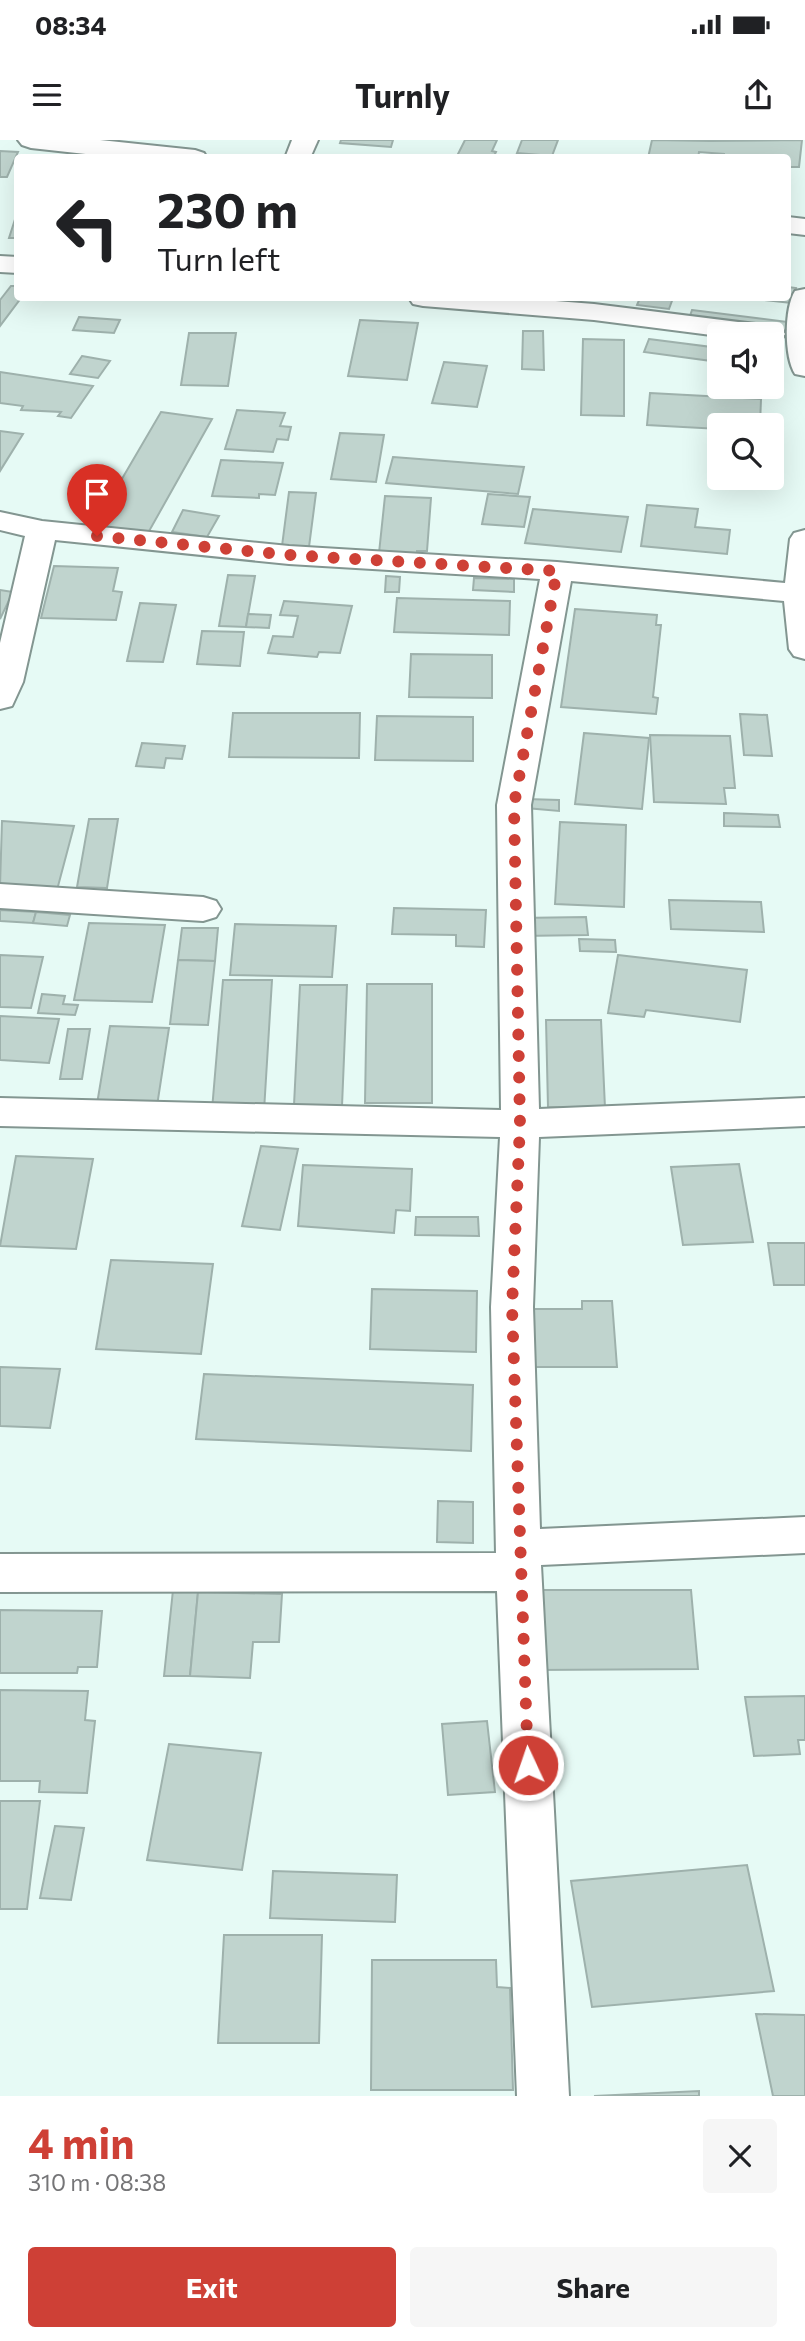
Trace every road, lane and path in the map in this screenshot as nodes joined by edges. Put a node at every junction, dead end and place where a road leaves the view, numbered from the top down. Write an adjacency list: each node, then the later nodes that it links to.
1 (31, 140): 2 (street)
2 (159, 154)
3 (805, 298): 7 (street)
4 (459, 301): 5 (street)
5 (707, 326)
6 (784, 336): 7 (street)
7 (800, 338): 8 (street)
8 (805, 368)
9 (0, 521): 10 (street)
10 (42, 530): 12 (street); 15 (street)
11 (805, 539): 13 (street)
12 (557, 571): 13 (street); 20 (street)
13 (802, 595): 14 (street)
14 (805, 649)
15 (0, 699)
16 (0, 896): 17 (street)
17 (202, 909)
18 (0, 1112): 20 (street)
19 (805, 1112): 20 (street)
20 (520, 1124): 22 (street)
21 (805, 1535): 22 (street)
22 (519, 1560): 23 (street); 24 (street)
23 (0, 1573)
24 (543, 2096)

